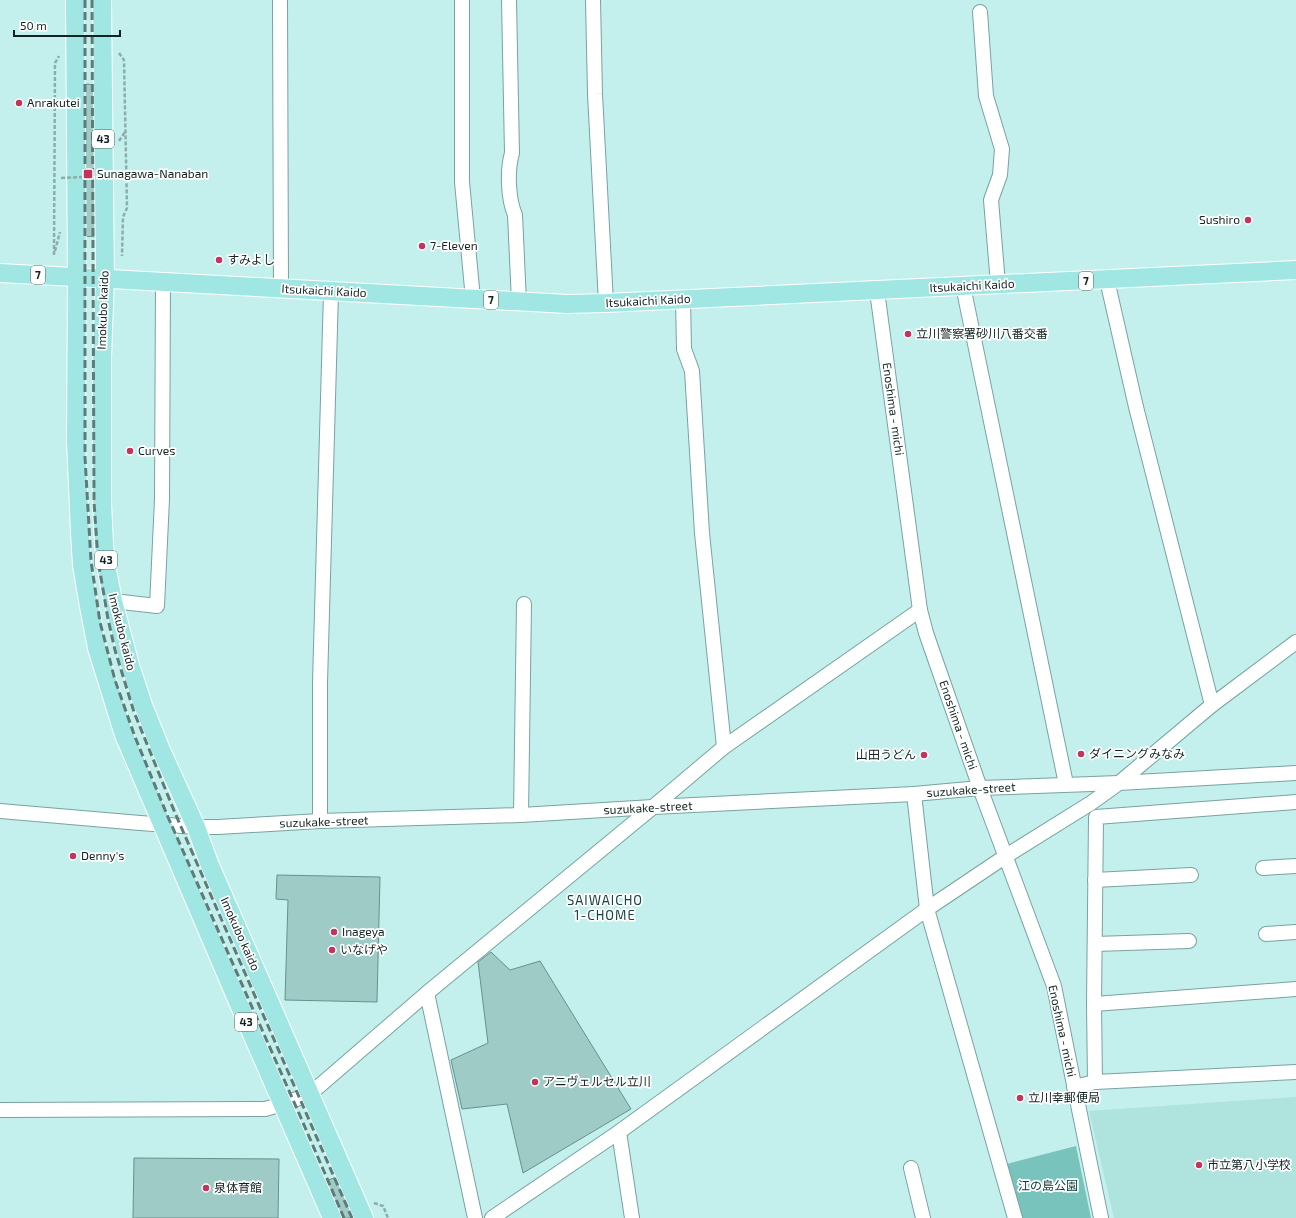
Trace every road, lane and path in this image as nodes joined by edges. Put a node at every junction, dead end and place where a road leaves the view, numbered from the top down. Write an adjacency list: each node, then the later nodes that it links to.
1 (76, 0): 22 (main road, 43)
2 (102, 0): 23 (main road, Imokubo kaido / 43)
3 (280, 0): 28 (street)
4 (462, 0): 31 (street)
5 (508, 0): 33 (street)
6 (593, 0): 34 (street)
7 (980, 12): 26 (street)
8 (115, 49): 11 (path)
9 (62, 50): 10 (path)
10 (55, 124): 12 (path); 18 (path)
11 (126, 131): 13 (path); 19 (path)
12 (60, 132)
13 (118, 142)
14 (82, 177): 15 (path, bridge)
15 (61, 178)
16 (100, 178): 17 (path, bridge)
17 (120, 178)
18 (60, 232)
19 (122, 256)
20 (1296, 270): 24 (main road, Itsukaichi Kaido / 7)
21 (0, 273): 22 (main road, Itsukaichi Kaido / 7)
22 (77, 277): 23 (main road, Itsukaichi Kaido / 7); 51 (main road, 43)
23 (105, 278): 25 (main road, Itsukaichi Kaido / 7); 35 (main road, Imokubo kaido / 43)
24 (1106, 280): 26 (main road, Itsukaichi Kaido / 7); 39 (street)
25 (163, 282): 28 (main road, Itsukaichi Kaido / 7); 35 (street)
26 (998, 284): 27 (main road, Itsukaichi Kaido / 7)
27 (963, 286): 29 (main road, Itsukaichi Kaido / 7); 43 (street)
28 (281, 289): 30 (main road, Itsukaichi Kaido / 7)
29 (877, 291): 32 (main road, Itsukaichi Kaido / 7); 37 (street, Enoshima - michi)
30 (330, 292): 31 (main road, Itsukaichi Kaido / 7); 50 (street)
31 (473, 299): 33 (main road, Itsukaichi Kaido / 7)
32 (683, 299): 34 (main road, Itsukaichi Kaido / 7); 40 (street)
33 (519, 302): 34 (main road, Itsukaichi Kaido / 7)
34 (606, 303)
35 (113, 601): 52 (main road, Imokubo kaido / 43)
36 (524, 604): 49 (street)
37 (920, 610): 40 (street); 44 (street, Enoshima - michi)
38 (1296, 642): 39 (street)
39 (1212, 706): 42 (street)
40 (724, 747): 47 (street)
41 (1296, 773): 42 (street, suzukake-street)
42 (1119, 783): 43 (street, suzukake-street); 53 (street)
43 (1066, 784): 44 (street, suzukake-street)
44 (980, 788): 45 (street, suzukake-street); 53 (street, Enoshima - michi)
45 (914, 794): 47 (street, suzukake-street); 58 (street)
46 (1296, 802): 57 (street)
47 (653, 807): 49 (street, suzukake-street); 64 (street)
48 (0, 810): 51 (street, suzukake-street)
49 (521, 815): 50 (street, suzukake-street)
50 (320, 821): 52 (street, suzukake-street)
51 (163, 824): 52 (street, suzukake-street); 70 (main road, 43)
52 (196, 827): 69 (main road, Imokubo kaido / 43)
53 (1006, 856): 58 (street); 68 (street, Enoshima - michi)
54 (1296, 866): 55 (street)
55 (1263, 868)
56 (1191, 875): 57 (street)
57 (1095, 880): 62 (street)
58 (927, 909): 72 (street); 80 (street)
59 (1296, 932): 60 (street)
60 (1266, 934)
61 (1189, 941): 62 (street)
62 (1095, 944): 65 (street)
63 (1296, 989): 65 (street)
64 (427, 993): 69 (street); 76 (street)
65 (1094, 1004): 67 (street)
66 (1296, 1072): 67 (street)
67 (1095, 1082): 68 (street)
68 (1074, 1087): 81 (street, Enoshima - michi)
69 (310, 1094): 70 (street); 75 (main road, Imokubo kaido / 43)
70 (283, 1104): 71 (street); 74 (main road, 43)
71 (0, 1110)
72 (619, 1132): 77 (street); 78 (street)
73 (911, 1168): 79 (street)
74 (332, 1218)
75 (364, 1218)
76 (474, 1218)
77 (492, 1218)
78 (632, 1218)
79 (923, 1218)
80 (1015, 1218)
81 (1101, 1218)

